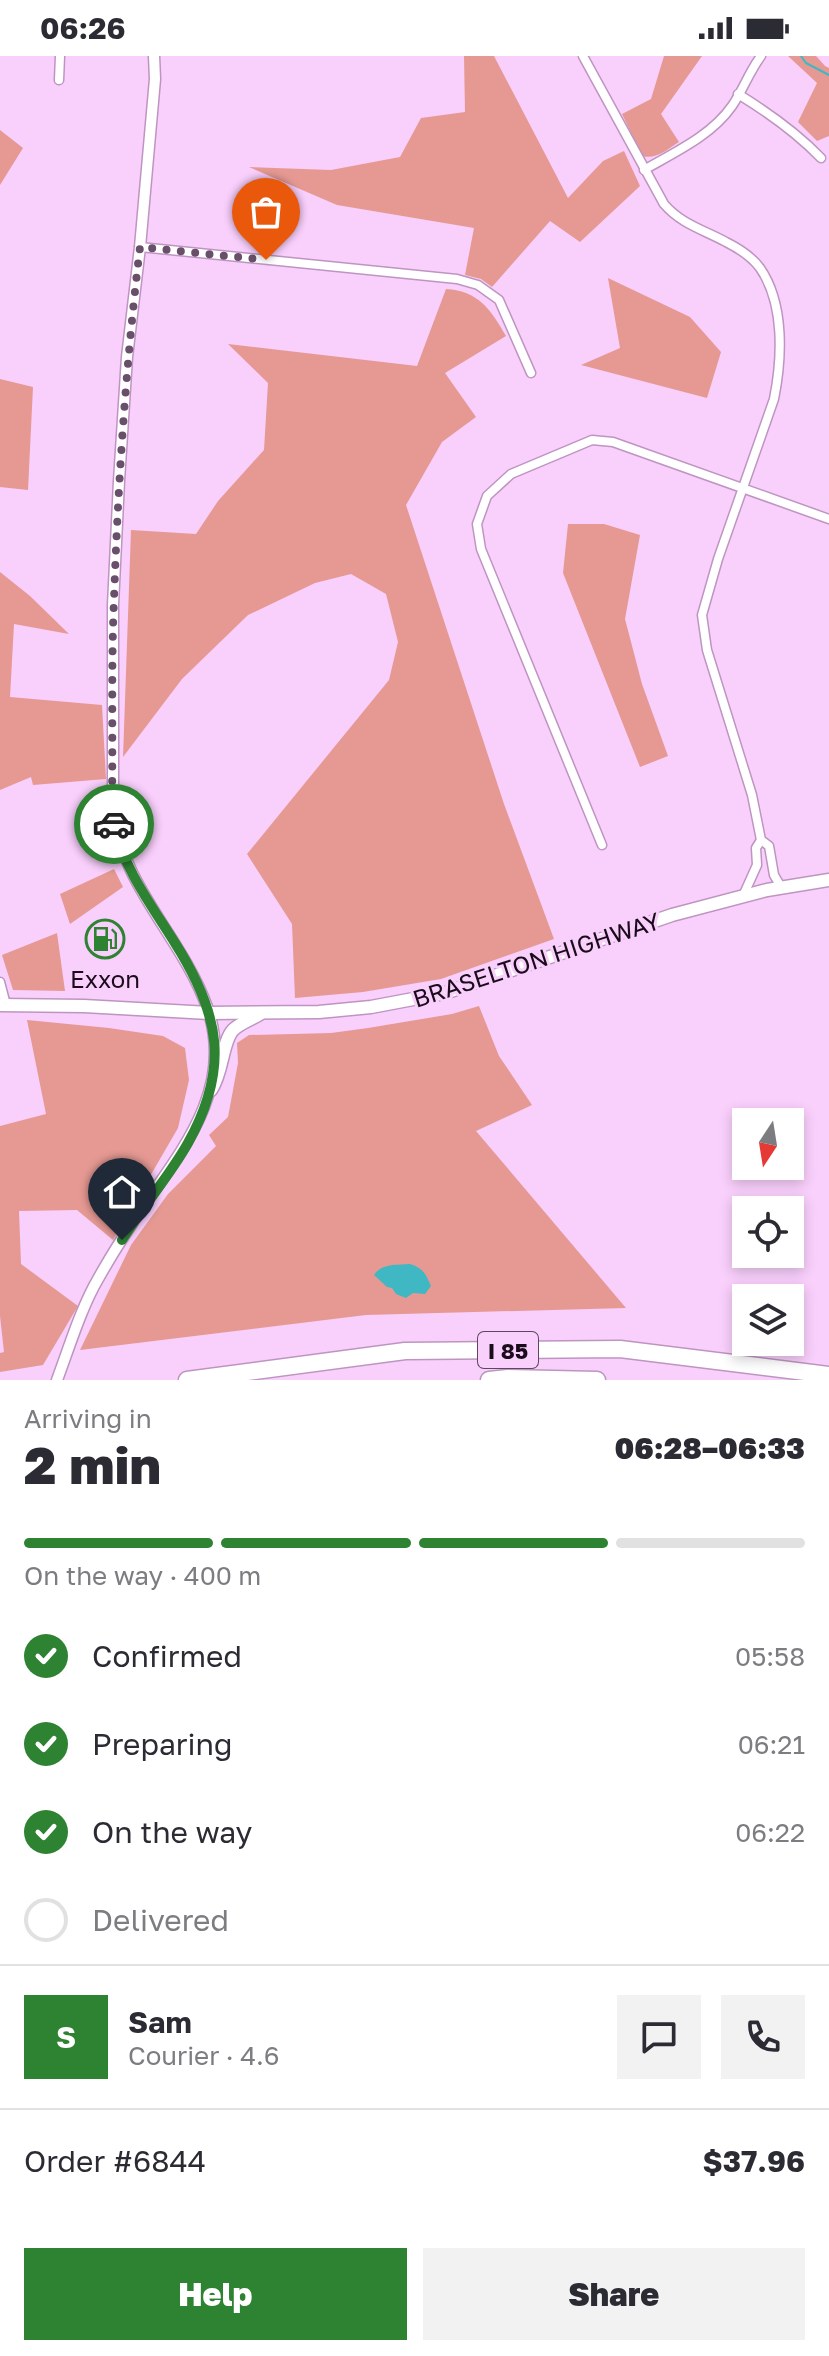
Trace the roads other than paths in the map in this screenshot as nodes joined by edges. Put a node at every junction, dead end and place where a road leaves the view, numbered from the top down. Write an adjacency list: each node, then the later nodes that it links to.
1 (60, 56): 5 (street)
2 (154, 56): 9 (street)
3 (583, 56): 8 (street)
4 (761, 56): 6 (street)
5 (59, 80)
6 (738, 94): 7 (street); 8 (street)
7 (821, 158)
8 (644, 170): 11 (street)
9 (140, 247): 10 (street); 20 (street)
10 (531, 373)
11 (744, 488): 12 (street); 13 (street); 14 (street)
12 (829, 519)
13 (761, 840): 16 (street); 17 (street)
14 (602, 845)
15 (829, 880): 16 (main road, BRASELTON HIGHWAY)
16 (781, 887): 17 (main road, BRASELTON HIGHWAY)
17 (743, 896): 21 (main road, BRASELTON HIGHWAY)
18 (0, 982): 19 (street)
19 (3, 1005): 20 (main road, BRASELTON HIGHWAY)
20 (209, 1013): 21 (main road, BRASELTON HIGHWAY); 22 (street)
21 (261, 1013): 22 (main road)
22 (211, 1090): 24 (street)
23 (829, 1375): 25 (highway, I 85)
24 (57, 1380)
25 (187, 1380)
26 (489, 1380): 27 (highway, I 85)
27 (597, 1380)

